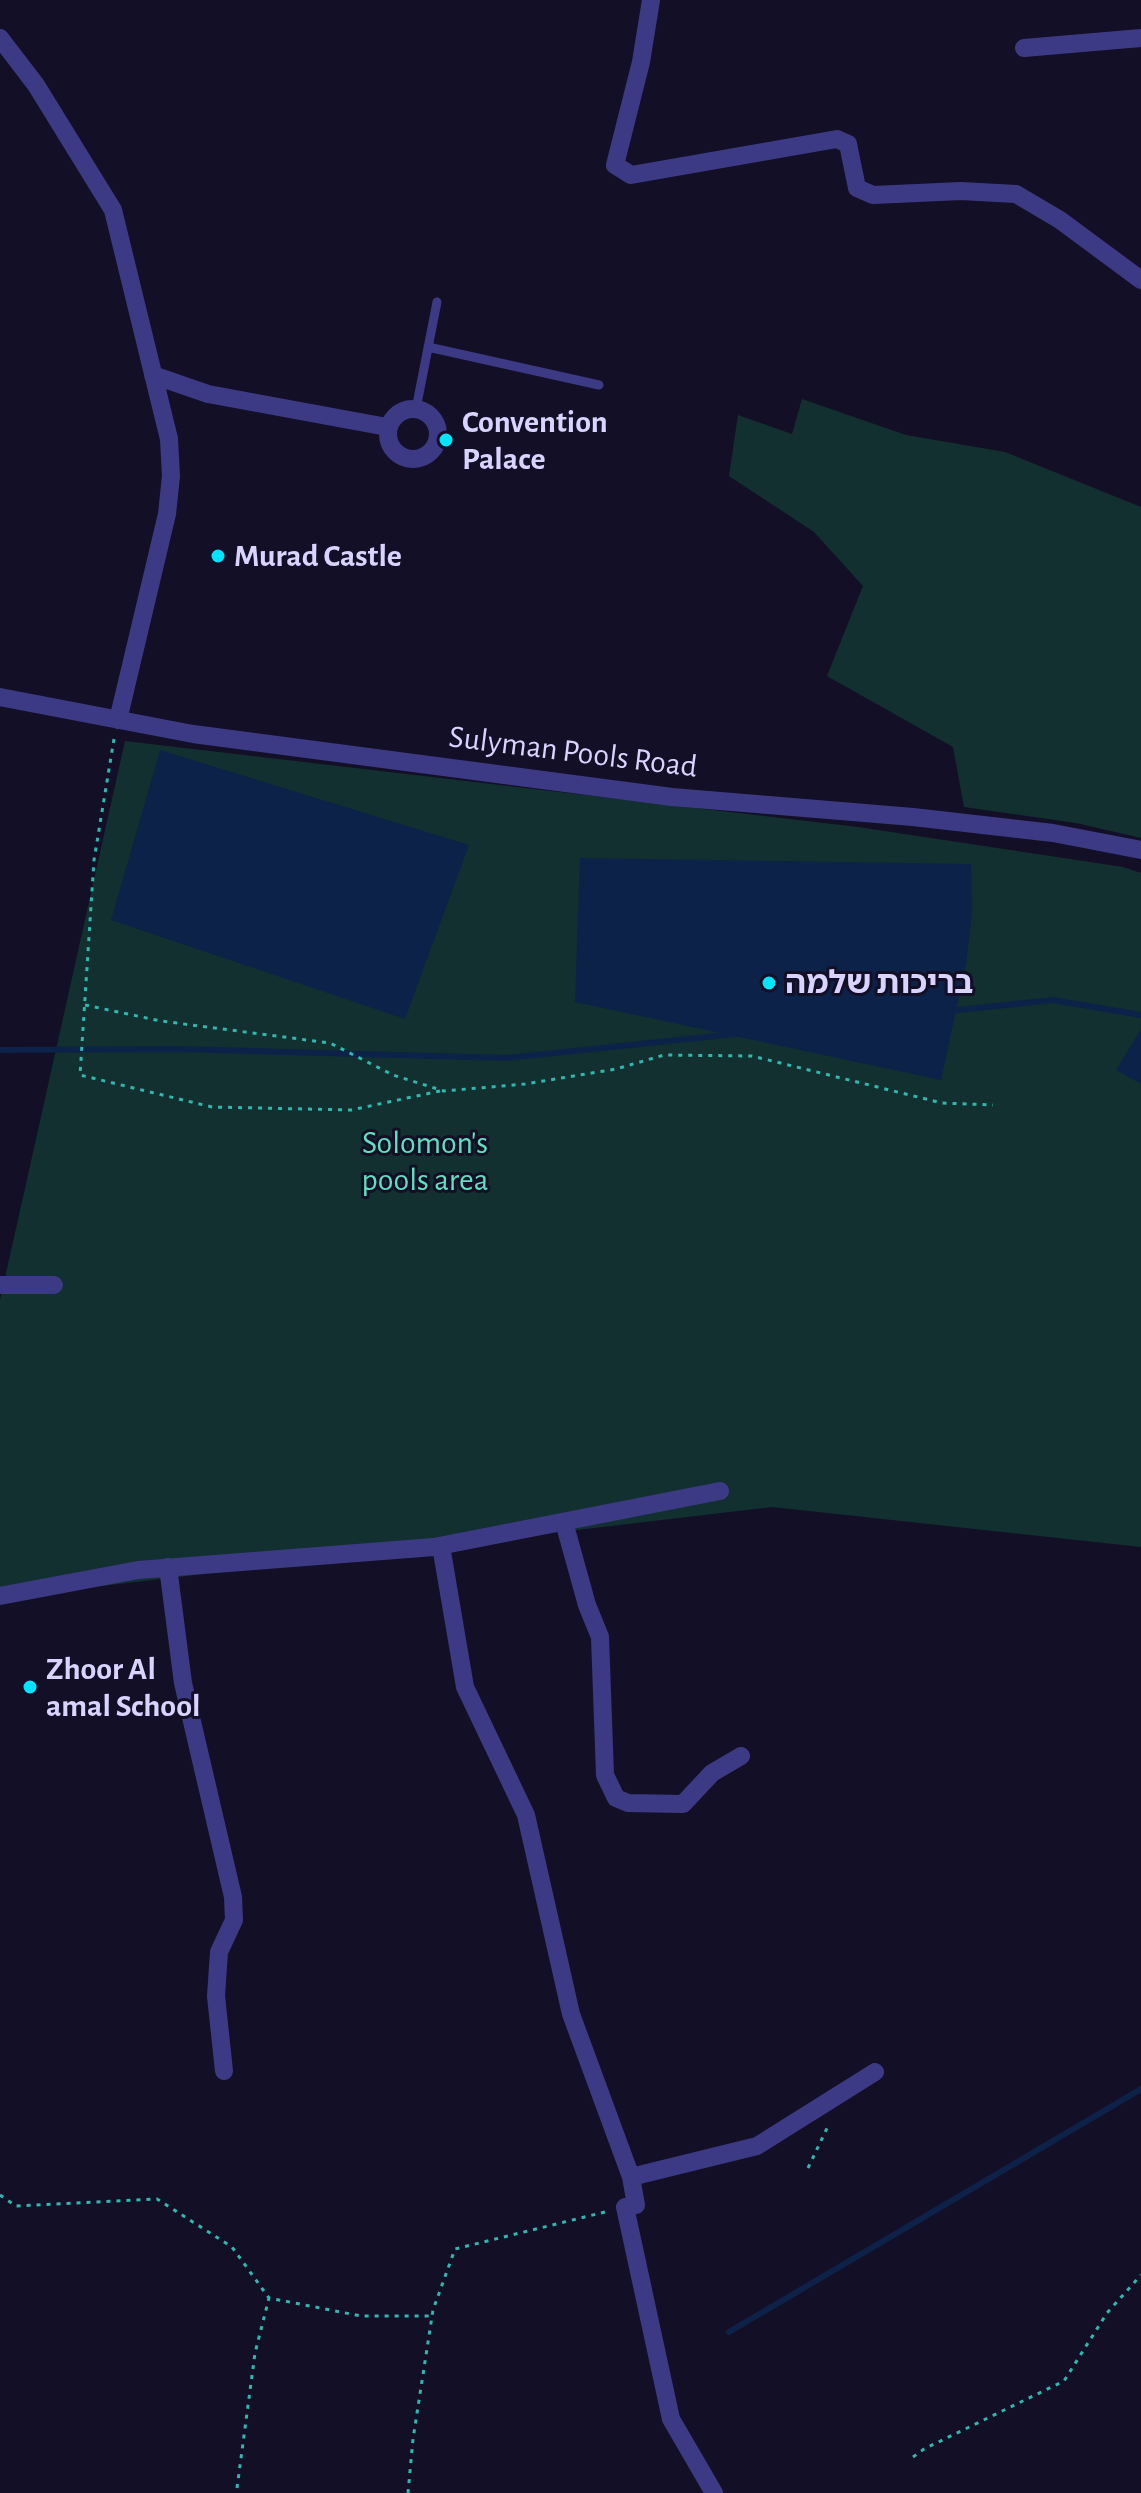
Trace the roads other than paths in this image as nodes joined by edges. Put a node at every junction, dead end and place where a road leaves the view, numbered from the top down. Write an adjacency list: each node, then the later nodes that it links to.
1 (651, 0): 5 (street)
2 (0, 38): 8 (street)
3 (1141, 38): 4 (street)
4 (1024, 48)
5 (1141, 280)
6 (437, 302): 7 (lane)
7 (428, 347): 9 (lane); 10 (lane)
8 (153, 375): 11 (street); 13 (street)
9 (599, 385)
10 (416, 409): 11 (street); 11 (street)
11 (387, 427)
12 (0, 697): 13 (street, Sulyman Pools Road)
13 (118, 720): 14 (street, Sulyman Pools Road)
14 (1141, 850)
15 (0, 1285): 16 (street)
16 (54, 1285)
17 (720, 1491): 18 (street)
18 (564, 1522): 19 (street); 22 (street)
19 (441, 1546): 20 (street); 25 (street)
20 (168, 1567): 21 (street); 23 (street)
21 (0, 1596)
22 (741, 1756)
23 (224, 2071)
24 (875, 2072): 25 (street)
25 (631, 2177): 26 (street)
26 (714, 2493)

